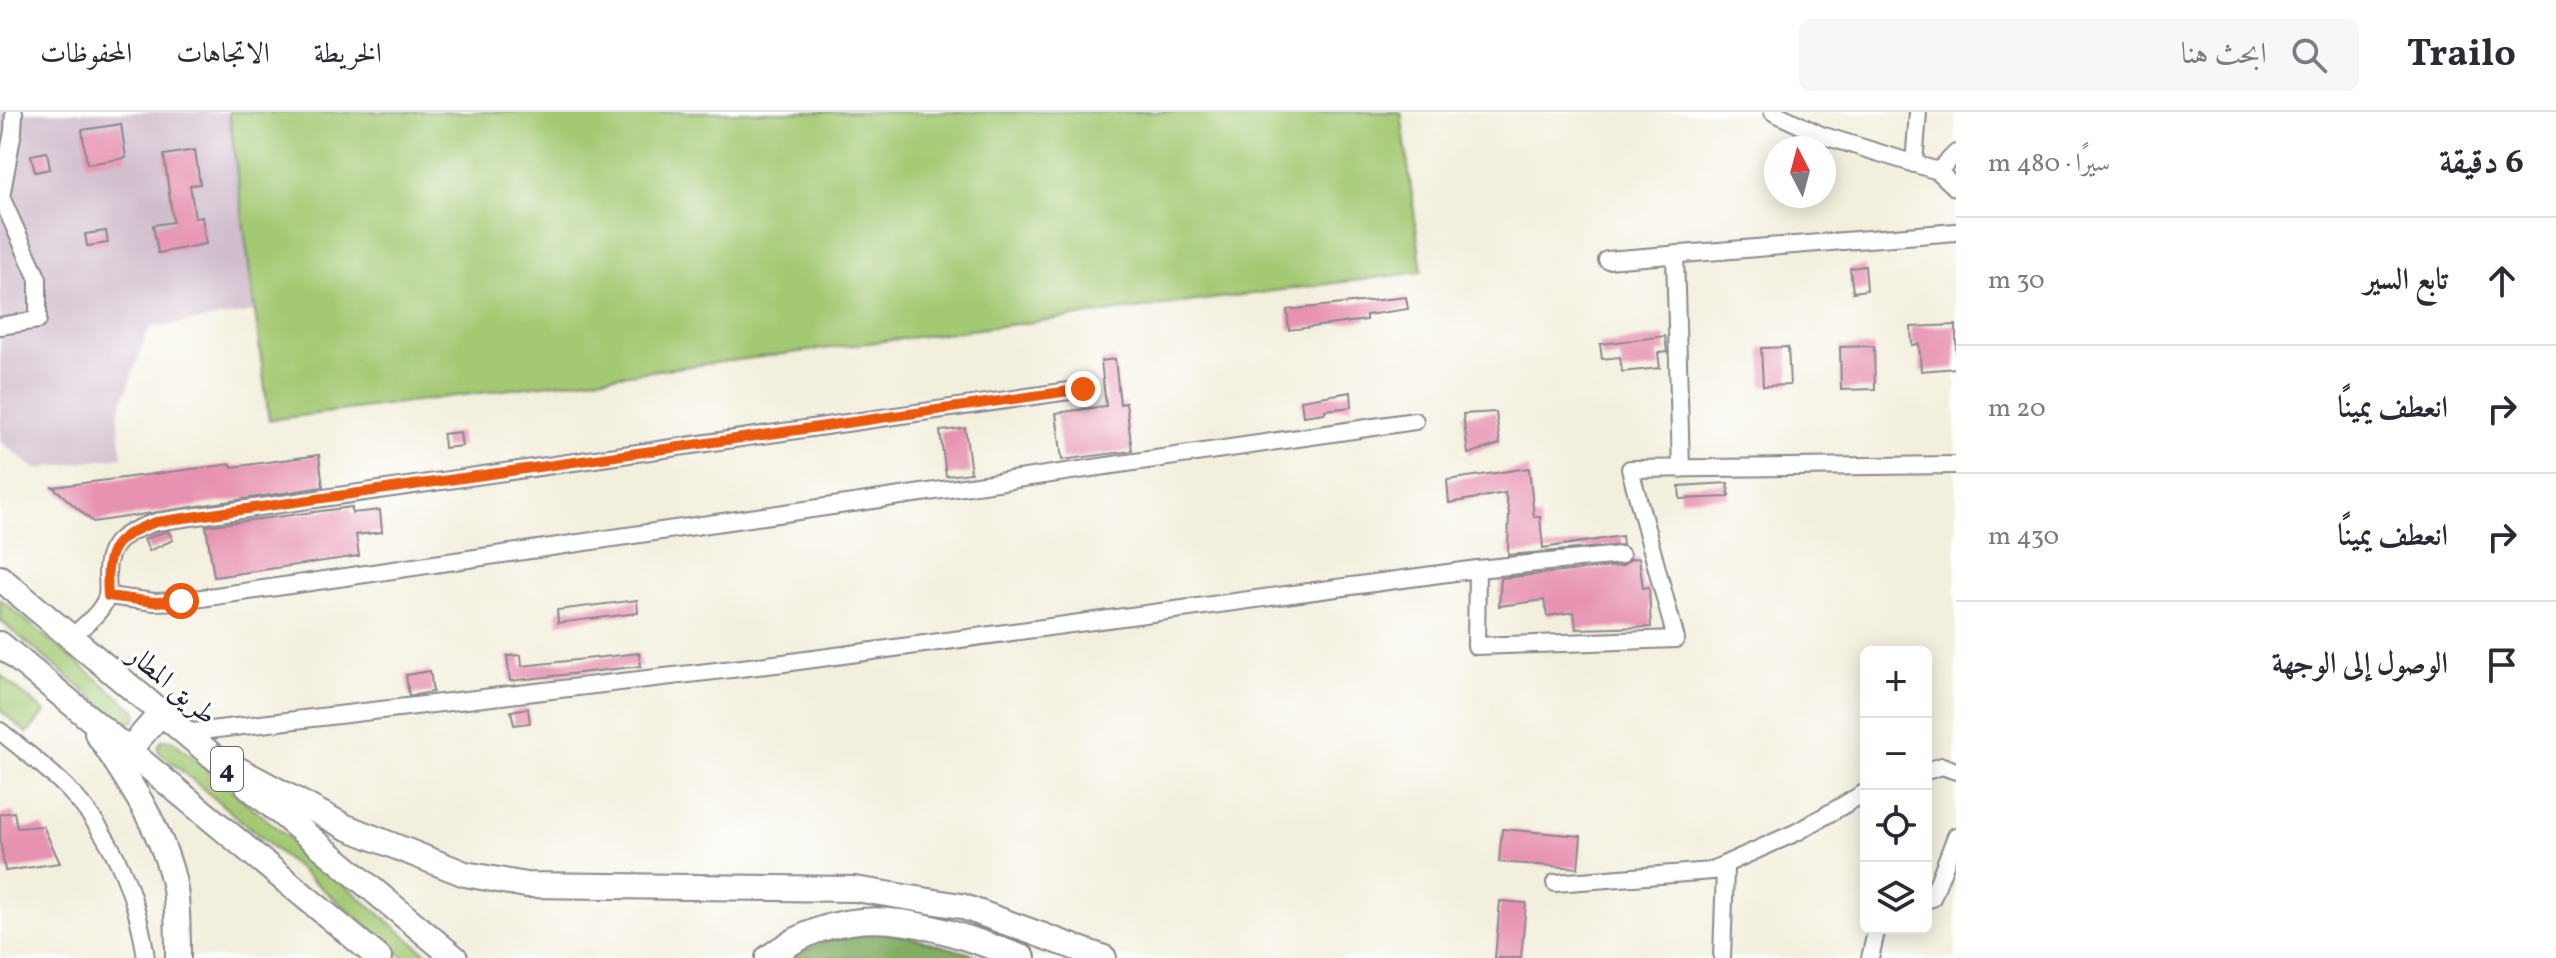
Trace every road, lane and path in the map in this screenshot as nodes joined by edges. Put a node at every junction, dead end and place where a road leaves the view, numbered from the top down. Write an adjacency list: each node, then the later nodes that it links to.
1 (14, 112): 11 (street)
2 (1773, 112): 5 (street)
3 (1918, 112): 5 (street)
4 (1956, 153): 6 (street)
5 (1914, 164): 6 (street)
6 (1938, 171): 7 (street)
7 (1956, 188)
8 (1956, 232): 9 (street)
9 (1675, 254): 10 (street); 15 (street)
10 (1607, 260)
11 (0, 326)
12 (1083, 389): 19 (street)
13 (1415, 421): 19 (street)
14 (1956, 465): 15 (street)
15 (1681, 469): 17 (street)
16 (1621, 555): 17 (street)
17 (1477, 569): 25 (street)
18 (0, 578): 20 (highway, طريق المطار / 4)
19 (108, 596): 20 (street)
20 (72, 637): 22 (highway, طريق المطار / 4)
21 (0, 644): 23 (highway, 4)
22 (160, 714): 25 (highway, طريق المطار / 4); 26 (highway)
23 (87, 718): 26 (highway, 4); 37 (highway)
24 (0, 731): 36 (street)
25 (184, 733): 27 (highway, طريق المطار / 4)
26 (130, 749): 38 (highway, 4)
27 (209, 754): 39 (highway, طريق المطار / 4); 42 (highway)
28 (1932, 769): 29 (street)
29 (1956, 771)
30 (1860, 795): 32 (street)
31 (1956, 836): 34 (street)
32 (1711, 871): 33 (street); 43 (street)
33 (1555, 883)
34 (1932, 898)
35 (1876, 934): 44 (street)
36 (146, 958)
37 (178, 958)
38 (379, 958)
39 (455, 958)
40 (768, 958): 41 (highway)
41 (1023, 958)
42 (1104, 958)
43 (1722, 958)
44 (1870, 958)

